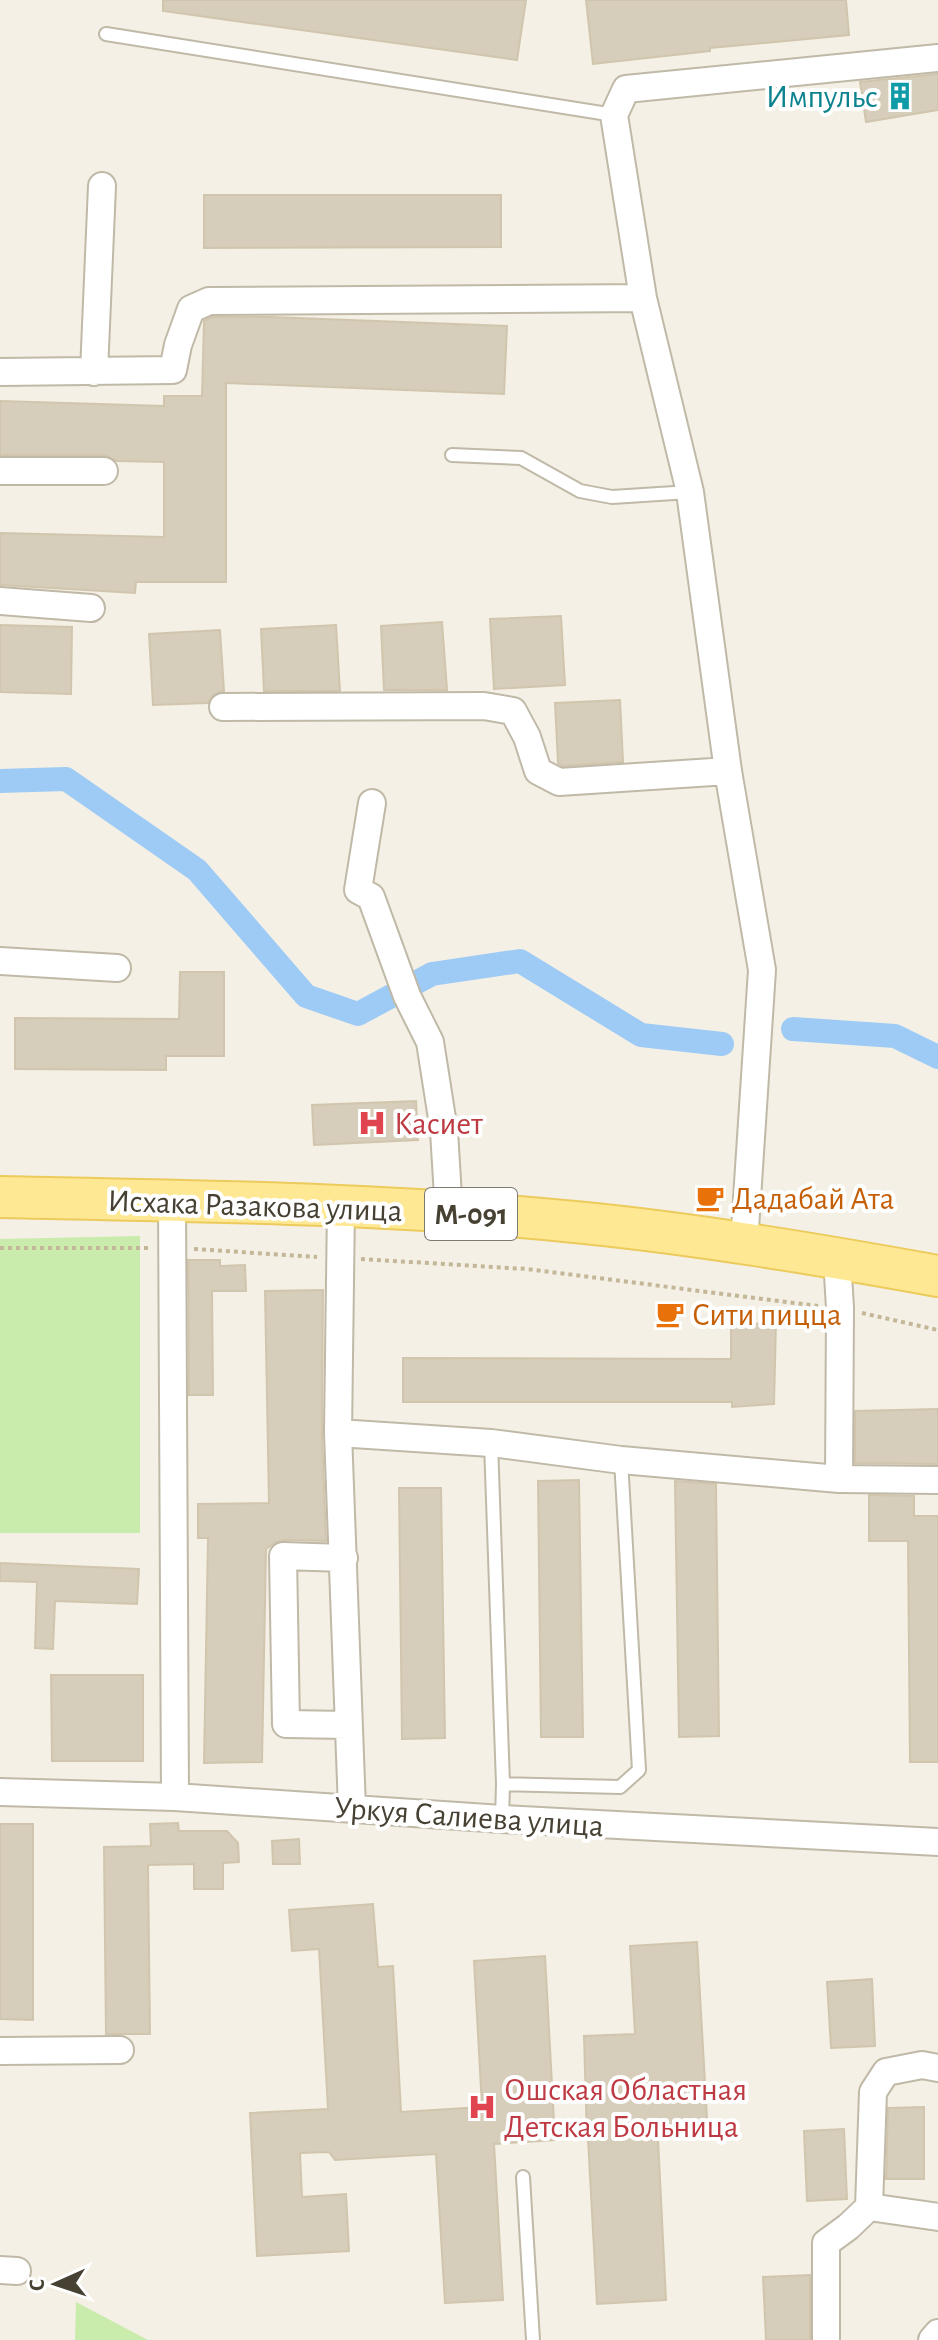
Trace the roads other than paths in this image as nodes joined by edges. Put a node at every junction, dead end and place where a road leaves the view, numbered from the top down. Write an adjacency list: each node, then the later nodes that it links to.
1 (106, 34): 3 (lane)
2 (938, 58): 3 (street)
3 (614, 115): 5 (street)
4 (102, 186): 7 (street)
5 (643, 298): 7 (street); 11 (street)
6 (0, 372): 7 (street)
7 (94, 372)
8 (452, 455): 11 (lane)
9 (0, 471): 10 (street)
10 (104, 471)
11 (690, 492): 15 (street)
12 (0, 601): 13 (street)
13 (91, 608)
14 (223, 707): 15 (street)
15 (728, 771): 23 (street)
16 (372, 803): 22 (street)
17 (0, 961): 18 (street)
18 (117, 968)
19 (0, 1197): 20 (main road, Исхака Разакова улица / М-091)
20 (172, 1200): 21 (main road, Исхака Разакова улица / М-091); 35 (street)
21 (341, 1206): 22 (main road, Исхака Разакова улица / М-091); 26 (street)
22 (449, 1213): 23 (main road, Исхака Разакова улица / М-091)
23 (744, 1244): 24 (main road, Исхака Разакова улица / М-091)
24 (837, 1258): 25 (main road, Исхака Разакова улица / М-091); 29 (street)
25 (938, 1276)
26 (338, 1433): 27 (street); 31 (street)
27 (491, 1443): 28 (street); 33 (lane)
28 (621, 1460): 29 (street); 33 (lane)
29 (839, 1479): 30 (street)
30 (938, 1480)
31 (344, 1558): 32 (street); 32 (street)
32 (348, 1725): 36 (street)
33 (503, 1784): 37 (lane)
34 (0, 1792): 35 (street, Уркуя Салиева улица)
35 (175, 1797): 36 (street, Уркуя Салиева улица)
36 (352, 1809): 37 (street, Уркуя Салиева улица)
37 (502, 1819): 38 (street, Уркуя Салиева улица)
38 (938, 1842)
39 (120, 2050): 40 (street)
40 (0, 2051)
41 (938, 2068): 43 (street)
42 (523, 2177): 46 (lane)
43 (869, 2207): 44 (street); 47 (street)
44 (938, 2217)
45 (938, 2333): 48 (street)
46 (533, 2340)
47 (826, 2340)
48 (932, 2340)

